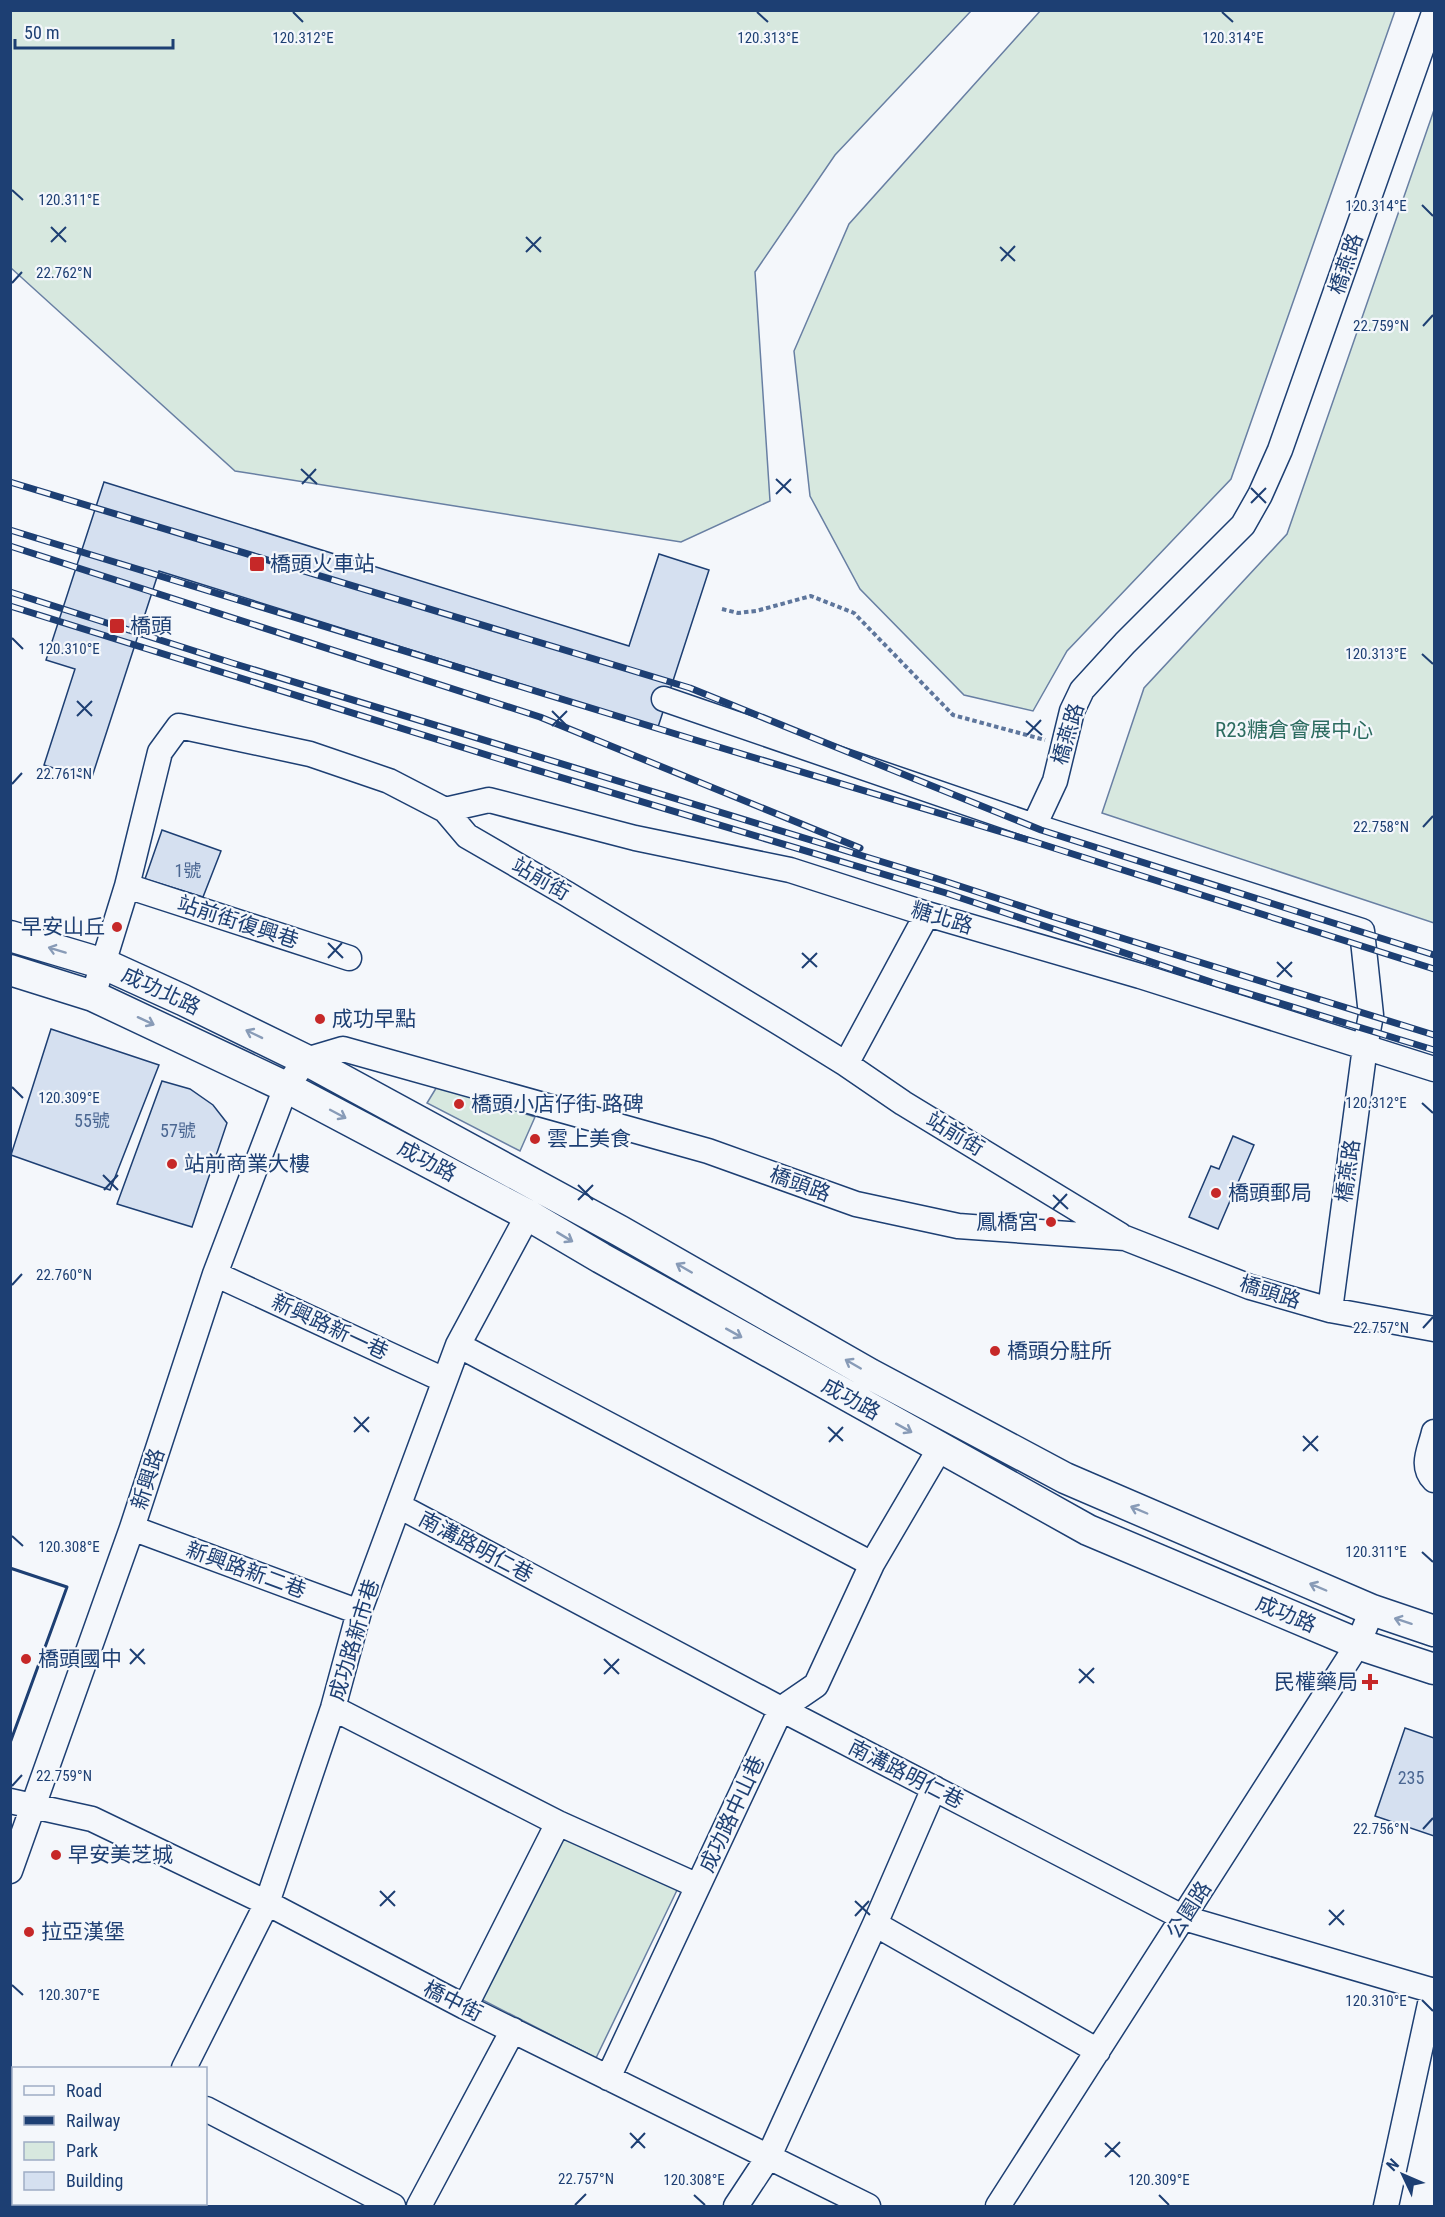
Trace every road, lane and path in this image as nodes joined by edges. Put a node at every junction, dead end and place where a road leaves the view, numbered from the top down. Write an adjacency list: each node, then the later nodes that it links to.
1 (1434, 13): 4 (street, 橋燕路)
2 (722, 609): 4 (path)
3 (664, 699): 6 (street)
4 (1063, 745): 6 (street, 橋燕路)
5 (445, 810): 7 (street, 站前街); 8 (street, 糖北路); 16 (street, 站前街)
6 (1034, 826): 14 (street, 橋燕路)
7 (127, 886): 10 (street, 站前街復興巷); 11 (street, 站前街)
8 (927, 914): 14 (street, 糖北路); 16 (street)
9 (10, 936): 11 (main road, 成功北路, one-way to 9)
10 (349, 958)
11 (104, 964): 13 (street, 站前街); 15 (main road, 成功北路, one-way to 11)
12 (10, 970): 13 (main road, 成功北路)
13 (93, 996): 18 (main road, 成功北路, one-way to 18)
14 (1365, 1047): 17 (street, 糖北路); 22 (street, 橋燕路)
15 (306, 1060): 18 (street); 20 (street, 橋頭路); 32 (main road, 成功路, one-way to 15)
16 (846, 1064): 20 (street, 站前街)
17 (1434, 1069)
18 (286, 1087): 19 (main road, 成功路, one-way to 19); 21 (street, 新興路)
19 (528, 1215): 24 (street, 成功路新市巷); 27 (main road, 成功路, one-way to 27)
20 (1125, 1238): 22 (street, 橋頭路)
21 (215, 1274): 25 (street, 新興路新一巷); 30 (street, 新興路)
22 (1330, 1310): 23 (street, 橋頭路)
23 (1434, 1329)
24 (458, 1345): 25 (street, 成功路新市巷); 31 (street)
25 (444, 1380): 29 (street, 成功路新市巷)
26 (1434, 1432): 28 (street)
27 (940, 1448): 31 (street); 35 (main road, 成功路)
28 (1434, 1480)
29 (399, 1506): 33 (street, 成功路新市巷); 38 (street, 南溝路明仁巷)
30 (132, 1528): 33 (street, 新興路新二巷); 41 (street, 新興路)
31 (873, 1564): 38 (street)
32 (1372, 1610): 34 (main road, 成功路, one-way to 32); 35 (street, 公園路)
33 (359, 1612): 37 (street, 成功路新市巷)
34 (1434, 1631)
35 (1358, 1644): 36 (main road, 成功路); 46 (street, 公園路)
36 (1434, 1670)
37 (333, 1708): 42 (street); 45 (street, 成功路新市巷)
38 (781, 1709): 39 (street, 南溝路明仁巷); 44 (street, 成功路中山巷)
39 (934, 1788): 46 (street, 南溝路明仁巷); 47 (street)
40 (10, 1801): 41 (street, 橋中街)
41 (35, 1807): 43 (street, 新興路); 45 (street, 橋中街)
42 (558, 1823): 44 (street); 49 (street)
43 (10, 1871)
44 (698, 1886): 53 (street, 成功路中山巷)
45 (267, 1903): 49 (street, 橋中街); 52 (street, 成功路新市巷)
46 (1184, 1918): 48 (street, 南溝路明仁巷); 51 (street, 公園路)
47 (875, 1924): 51 (street); 55 (street)
48 (1434, 1991): 61 (street)
49 (465, 2007): 50 (street, 橋中街)
50 (513, 2030): 53 (street, 橋中街); 57 (street)
51 (1098, 2051): 60 (street, 公園路)
52 (185, 2067)
53 (608, 2078): 55 (street, 橋中街)
54 (207, 2110): 56 (street)
55 (769, 2156): 58 (street); 59 (street, 橋中街)
56 (393, 2206)
57 (419, 2206)
58 (736, 2206)
59 (868, 2206)
60 (998, 2206)
61 (1386, 2206)

